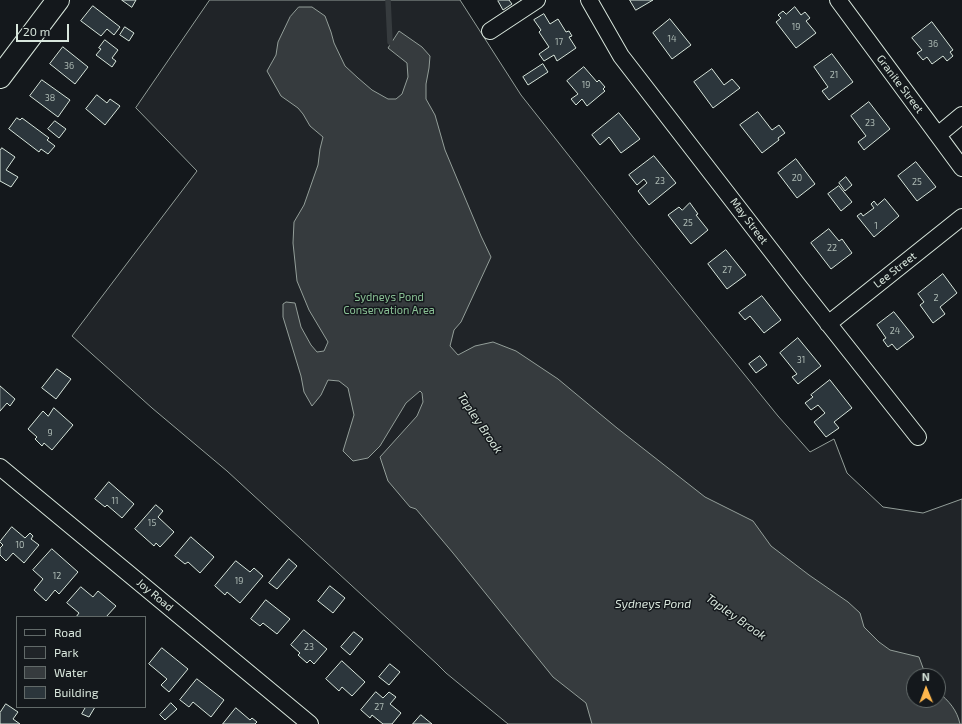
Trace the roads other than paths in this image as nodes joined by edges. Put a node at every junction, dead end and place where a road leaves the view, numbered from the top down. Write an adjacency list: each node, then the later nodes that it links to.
1 (58, 0): 6 (main road)
2 (538, 0): 5 (street)
3 (588, 0): 11 (street, May Street)
4 (838, 0): 8 (street, Granite Street)
5 (490, 31)
6 (0, 77)
7 (962, 115): 8 (street)
8 (938, 135): 9 (street, Granite Street)
9 (962, 168)
10 (962, 217): 11 (street, Lee Street)
11 (828, 324): 12 (street, May Street)
12 (918, 437)
13 (0, 467): 14 (street, Joy Road)
14 (310, 724)

